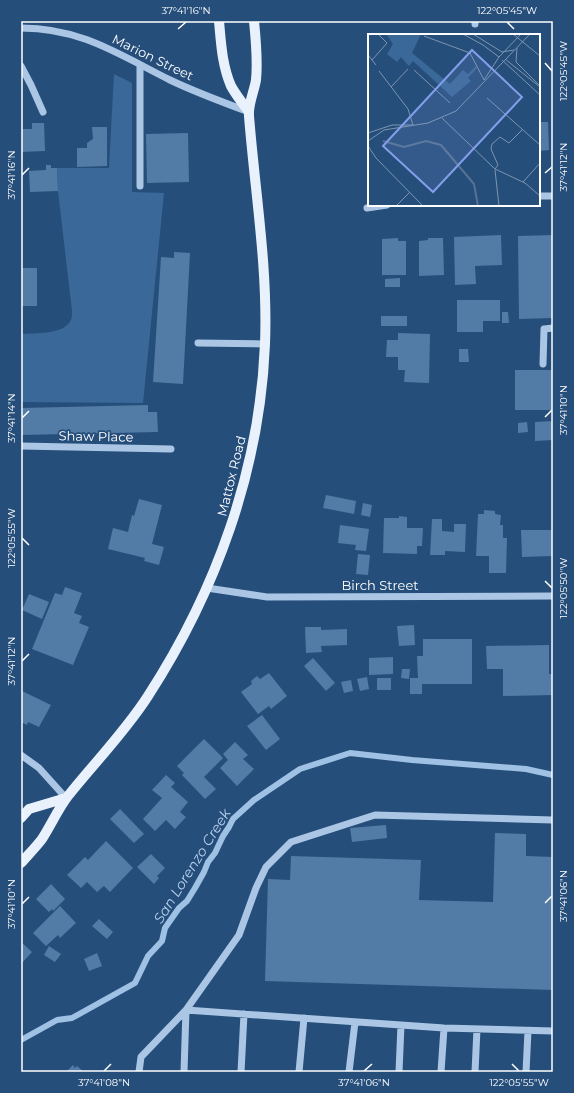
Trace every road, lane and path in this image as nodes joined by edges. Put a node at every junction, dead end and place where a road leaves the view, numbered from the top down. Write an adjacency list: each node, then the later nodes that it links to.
1 (219, 21): 7 (main road)
2 (254, 21): 7 (main road)
3 (21, 28): 4 (street, Marion Street)
4 (140, 65): 7 (street, Marion Street); 8 (street)
5 (21, 66): 6 (street)
6 (42, 112)
7 (249, 112): 15 (main road, Mattox Road)
8 (140, 186)
9 (540, 196): 10 (street)
10 (553, 196)
11 (380, 206): 12 (street)
12 (367, 208)
13 (553, 328): 16 (street)
14 (198, 343): 15 (street)
15 (265, 344): 19 (main road, Mattox Road)
16 (543, 364)
17 (21, 446): 18 (street, Shaw Place)
18 (171, 449)
19 (207, 588): 20 (street, Birch Street); 22 (main road, Mattox Road)
20 (553, 596)
21 (21, 755): 22 (street)
22 (66, 798): 23 (main road); 25 (main road, Mattox Road)
23 (21, 818)
24 (553, 820): 26 (street)
25 (21, 863)
26 (186, 1010): 27 (street); 35 (street); 36 (street)
27 (244, 1014): 28 (street); 37 (street)
28 (304, 1018): 29 (street); 38 (street)
29 (355, 1022): 30 (street); 39 (street)
30 (401, 1025): 31 (street); 40 (street)
31 (444, 1028): 32 (street); 41 (street)
32 (477, 1029): 33 (street); 42 (street)
33 (528, 1031): 34 (street); 43 (street)
34 (553, 1031)
35 (139, 1072)
36 (184, 1072)
37 (241, 1072)
38 (299, 1072)
39 (349, 1072)
40 (399, 1072)
41 (441, 1072)
42 (475, 1072)
43 (526, 1072)

